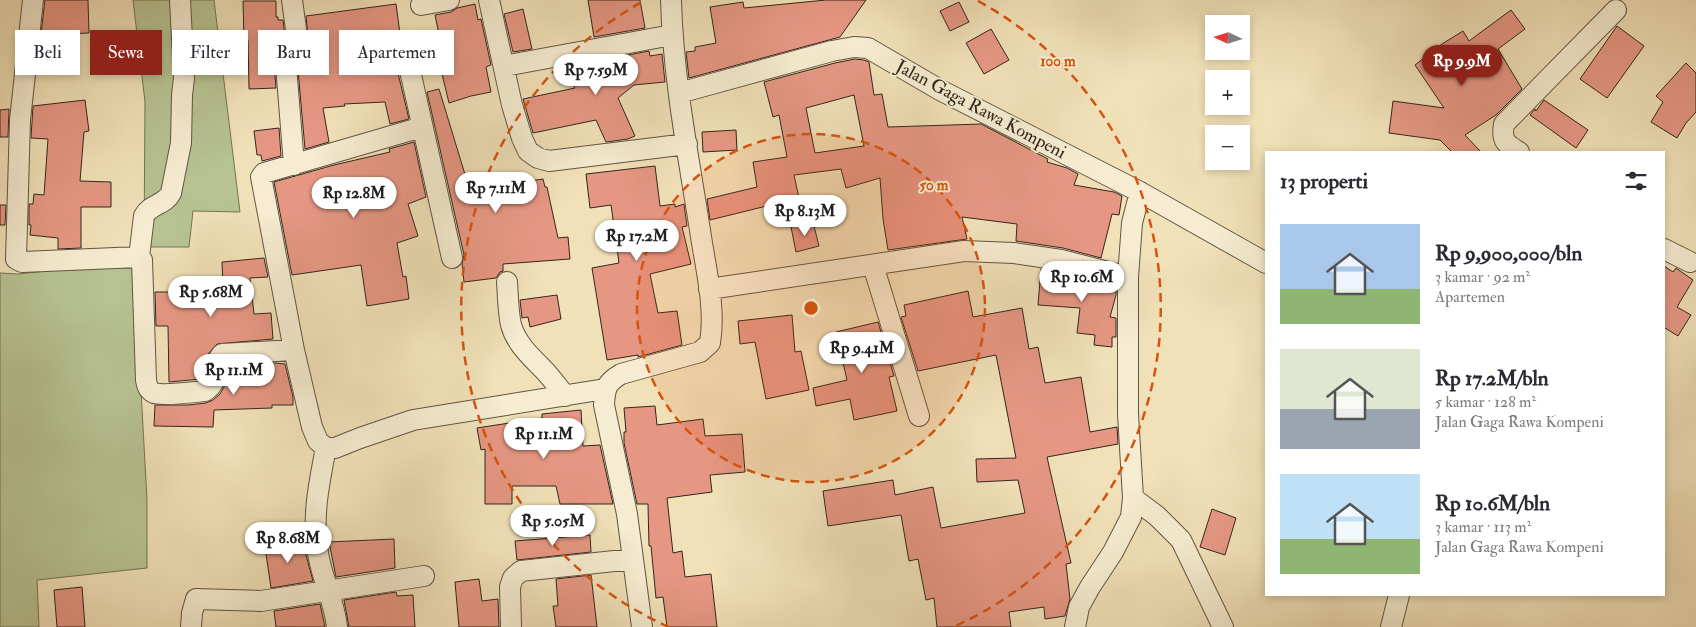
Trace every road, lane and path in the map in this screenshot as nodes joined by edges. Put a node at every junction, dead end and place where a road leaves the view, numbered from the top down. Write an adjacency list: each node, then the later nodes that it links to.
1 (33, 0): 19 (street)
2 (180, 0): 19 (street)
3 (292, 0): 16 (street)
4 (448, 0): 7 (street)
5 (489, 0): 10 (street)
6 (671, 0): 9 (street)
7 (421, 5)
8 (1616, 10): 15 (street)
9 (672, 35): 10 (street); 12 (street)
10 (504, 66): 14 (street)
11 (411, 75): 13 (street)
12 (679, 92): 14 (street); 17 (street, Jalan Gaga Rawa Kompeni)
13 (422, 127): 16 (street); 20 (street)
14 (687, 144): 26 (street)
15 (1517, 151)
16 (294, 165): 27 (street)
17 (1140, 192): 21 (street, Jalan Gaga Rawa Kompeni); 24 (street)
18 (1665, 250): 22 (street)
19 (139, 257): 27 (street)
20 (452, 258)
21 (1265, 262)
22 (1690, 262)
23 (873, 265): 24 (street); 26 (street); 30 (street)
24 (1128, 277): 32 (street)
25 (507, 282): 29 (street)
26 (708, 289): 28 (street)
27 (294, 350): 31 (street)
28 (605, 389): 29 (street); 33 (street)
29 (565, 396): 31 (street)
30 (919, 416)
31 (326, 448): 35 (street)
32 (1133, 498): 41 (street); 42 (street)
33 (633, 559): 39 (street); 40 (street)
34 (424, 576): 35 (street)
35 (329, 590): 37 (street); 38 (street)
36 (1399, 596): 43 (street)
37 (191, 627)
38 (338, 627)
39 (511, 627)
40 (642, 627)
41 (1075, 627)
42 (1223, 627)
43 (1391, 627)

